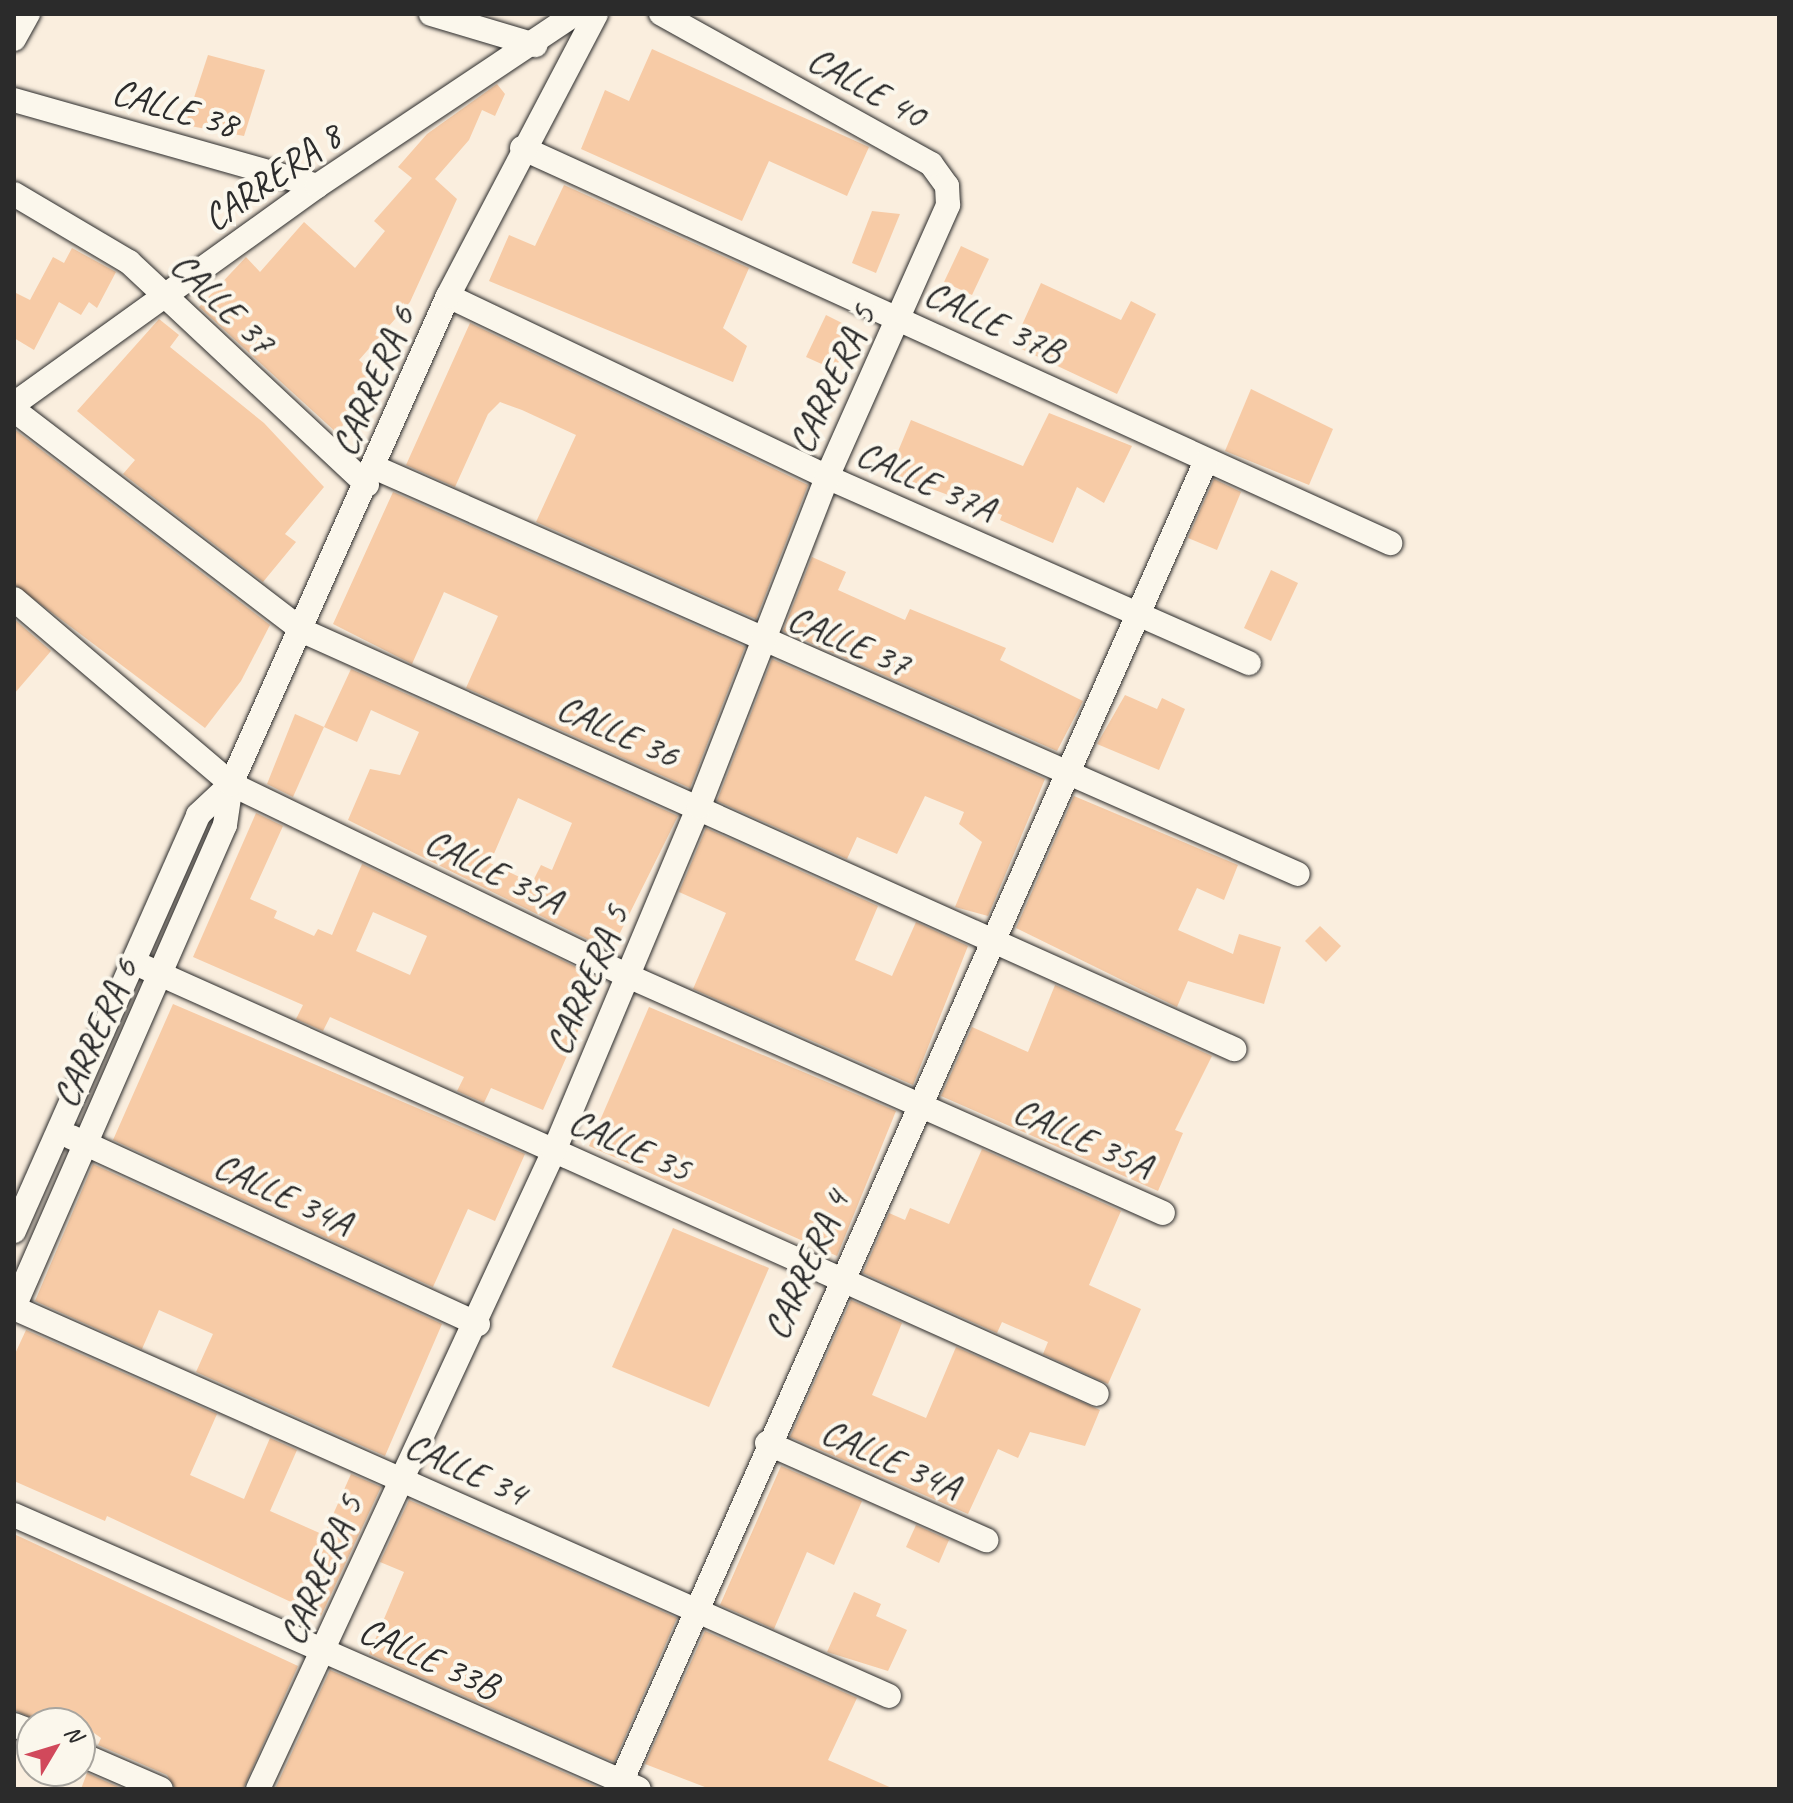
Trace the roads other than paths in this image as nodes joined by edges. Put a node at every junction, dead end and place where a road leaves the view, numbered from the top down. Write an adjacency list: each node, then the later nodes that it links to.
1 (28, 14): 6 (street)
2 (431, 14): 7 (street)
3 (575, 14): 7 (street, CARRERA 8)
4 (596, 14): 9 (street, CARRERA 6)
5 (661, 14): 11 (street, CALLE 40)
6 (14, 39)
7 (535, 45): 10 (street, CARRERA 8)
8 (14, 100): 10 (street, CALLE 38)
9 (522, 148): 13 (street, CARRERA 6); 15 (street, CALLE 37B)
10 (317, 186): 14 (street, CARRERA 8)
11 (947, 186): 15 (street, CARRERA 5)
12 (14, 194): 14 (street, CALLE 37)
13 (448, 296): 18 (street, CARRERA 6); 19 (street, CALLE 37A)
14 (162, 300): 16 (street, CARRERA 8); 18 (street, CALLE 37)
15 (901, 319): 17 (street, CALLE 37B); 19 (street, CARRERA 5)
16 (14, 407): 23 (street, CALLE 36)
17 (1206, 461): 20 (street, CALLE 37B); 22 (street, CARRERA 4)
18 (372, 476): 23 (street, CARRERA 6); 24 (street, CALLE 37)
19 (827, 477): 22 (street, CALLE 37A); 24 (street, CARRERA 5)
20 (1390, 543)
21 (14, 599): 27 (street, CALLE 35A)
22 (1139, 615): 25 (street, CALLE 37A); 26 (street, CARRERA 4)
23 (303, 631): 27 (street, CARRERA 6); 28 (street, CALLE 36)
24 (760, 642): 26 (street, CALLE 37); 28 (street, CARRERA 5)
25 (1249, 663)
26 (1064, 771): 29 (street, CALLE 37); 30 (street, CARRERA 4)
27 (231, 784): 31 (street, CARRERA 6); 32 (street, CARRERA 6); 33 (street, CALLE 35A)
28 (699, 806): 30 (street, CALLE 36); 33 (street, CARRERA 5)
29 (1298, 874)
30 (989, 940): 34 (street, CALLE 36); 35 (street, CARRERA 4)
31 (133, 962): 32 (street, CALLE 35); 36 (street, CARRERA 6)
32 (160, 974): 37 (street, CARRERA 6); 38 (street, CALLE 35)
33 (628, 976): 35 (street, CALLE 35A); 38 (street, CARRERA 5)
34 (1234, 1049)
35 (916, 1103): 39 (street, CALLE 35A); 41 (street, CARRERA 4)
36 (58, 1131): 37 (street, CALLE 34A); 40 (street, CARRERA 6)
37 (86, 1143): 42 (street, CARRERA 6); 43 (street, CALLE 34A)
38 (554, 1151): 41 (street, CALLE 35); 43 (street, CARRERA 5)
39 (1163, 1213)
40 (14, 1231)
41 (839, 1279): 44 (street, CALLE 35); 45 (street, CARRERA 4)
42 (14, 1307): 46 (street, CALLE 34)
43 (478, 1324): 46 (street, CARRERA 5)
44 (1097, 1394)
45 (767, 1443): 48 (street, CALLE 34A); 49 (street, CARRERA 4)
46 (400, 1479): 49 (street, CALLE 34); 50 (street, CARRERA 5)
47 (14, 1515): 50 (street, CALLE 33B)
48 (986, 1540)
49 (693, 1609): 51 (street, CALLE 34); 53 (street, CARRERA 4)
50 (326, 1652): 53 (street, CALLE 33B); 55 (street, CARRERA 5)
51 (889, 1696)
52 (96, 1761): 54 (street)
53 (626, 1786)
54 (161, 1789)
55 (258, 1789)

